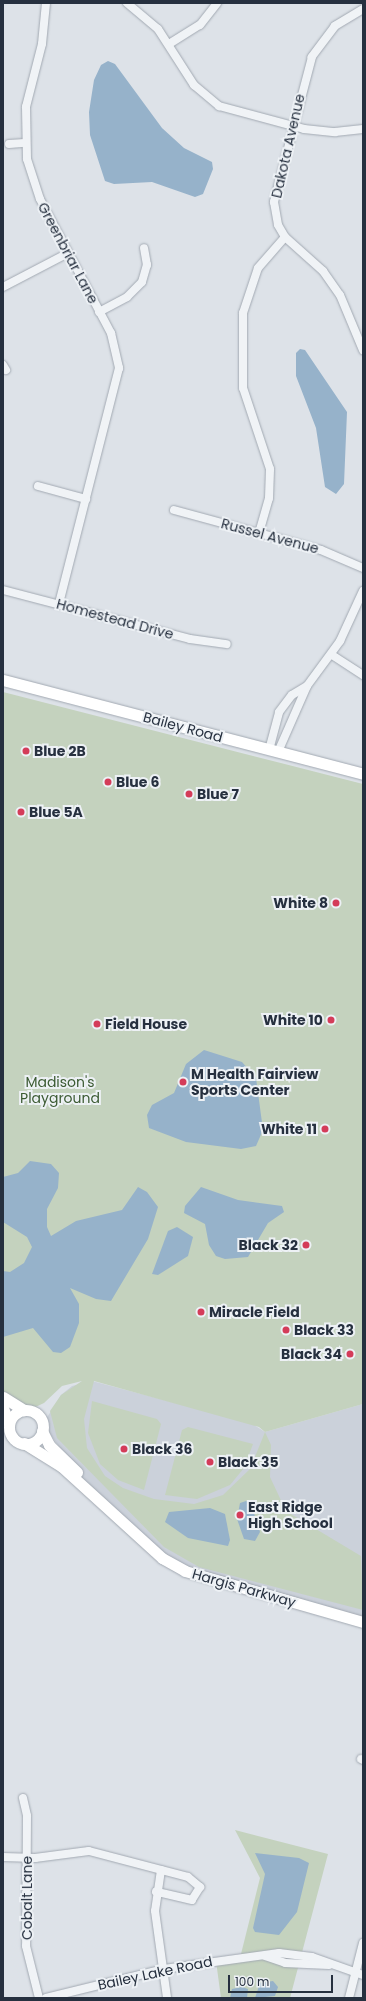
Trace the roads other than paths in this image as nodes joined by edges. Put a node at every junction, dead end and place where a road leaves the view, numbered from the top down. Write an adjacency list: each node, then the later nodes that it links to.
1 (46, 3): 8 (street, Greenbriar Lane)
2 (127, 3): 5 (street)
3 (217, 3): 5 (street)
4 (363, 9): 6 (street, Dakota Avenue)
5 (169, 44): 6 (street)
6 (291, 126): 7 (street); 10 (street, Dakota Avenue)
7 (363, 129)
8 (25, 143): 9 (street); 12 (street, Greenbriar Lane)
9 (9, 144)
10 (285, 237): 15 (street, Dakota Avenue); 19 (street)
11 (144, 248): 14 (street)
12 (68, 253): 13 (street); 14 (street, Greenbriar Lane)
13 (3, 287)
14 (99, 312): 17 (street, Greenbriar Lane)
15 (363, 350)
16 (38, 486): 17 (street)
17 (86, 499): 23 (street, Greenbriar Lane)
18 (174, 510): 19 (street, Russel Avenue)
19 (259, 533): 20 (street, Russel Avenue)
20 (363, 568)
21 (3, 590): 23 (street, Homestead Drive)
22 (363, 591): 25 (street)
23 (59, 604): 24 (street, Homestead Drive)
24 (227, 644)
25 (332, 655): 26 (street); 28 (street)
26 (363, 675)
27 (3, 680): 29 (street, Bailey Road)
28 (307, 686): 29 (street); 29 (street)
29 (274, 751): 30 (street, Bailey Road)
30 (363, 774)
31 (3, 1397): 33 (street)
32 (3, 1408): 34 (street)
33 (24, 1410): 34 (street); 35 (street)
34 (9, 1424): 36 (street)
35 (42, 1431): 36 (street); 37 (street, Hargis Parkway)
36 (24, 1443): 37 (street, Hargis Parkway)
37 (90, 1490): 38 (street, Hargis Parkway)
38 (360, 1620)
39 (23, 1798): 41 (street, Cobalt Lane)
40 (3, 1857): 41 (street)
41 (27, 1858): 42 (street); 47 (street, Cobalt Lane)
42 (161, 1870): 43 (street); 43 (street)
43 (156, 1892): 45 (street)
44 (363, 1944): 46 (street)
45 (164, 1969): 46 (street, Bailey Lake Road); 48 (street, Bailey Lake Road); 49 (street)
46 (359, 1974): 50 (street)
47 (38, 1998)
48 (46, 1998)
49 (167, 1998)
50 (349, 1998)

